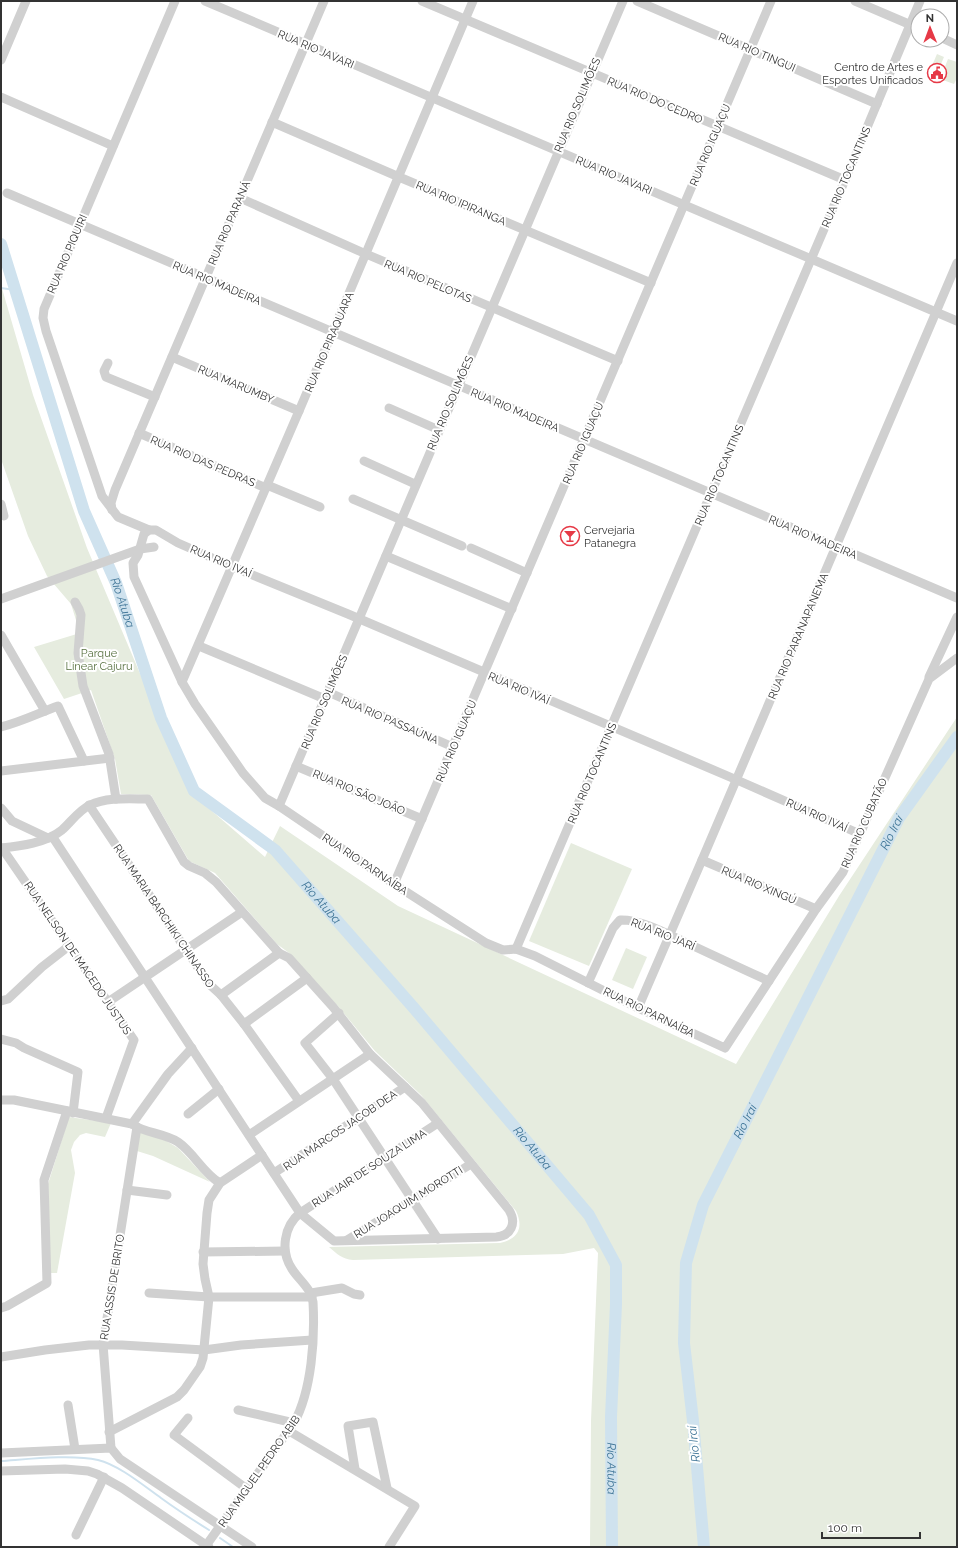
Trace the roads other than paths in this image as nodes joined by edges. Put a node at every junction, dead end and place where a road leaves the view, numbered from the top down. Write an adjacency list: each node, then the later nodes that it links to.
1 (26, 1): 16 (street)
2 (175, 1): 23 (street, RUA RIO PIQUIRI)
3 (205, 1): 14 (street, RUA RIO JAVARI)
4 (324, 1): 14 (street, RUA RIO PARANÁ)
5 (422, 1): 11 (street, RUA RIO DO CEDRO)
6 (473, 1): 11 (street, RUA RIO PIRAQUARA)
7 (622, 1): 17 (street, RUA RIO SOLIMÕES)
8 (638, 1): 15 (street, RUA RIO TINGUI)
9 (771, 1): 15 (street, RUA RIO IGUAÇU)
10 (855, 1): 12 (street)
11 (465, 20): 17 (street, RUA RIO DO CEDRO); 19 (street, RUA RIO PIRAQUARA)
12 (910, 24)
13 (910, 34): 20 (street, RUA RIO TOCANTINS)
14 (305, 44): 19 (street, RUA RIO JAVARI); 21 (street, RUA RIO PARANÁ)
15 (751, 50): 20 (street, RUA RIO TINGUI); 22 (street, RUA RIO IGUAÇU)
16 (1, 60)
17 (592, 72): 22 (street, RUA RIO DO CEDRO); 24 (street, RUA RIO SOLIMÕES)
18 (1, 97): 23 (street)
19 (432, 97): 24 (street, RUA RIO JAVARI); 25 (street, RUA RIO PIRAQUARA)
20 (877, 104): 26 (street, RUA RIO TOCANTINS)
21 (272, 122): 25 (street, RUA RIO IPIRANGA); 28 (street, RUA RIO PARANÁ)
22 (718, 127): 26 (street, RUA RIO DO CEDRO); 29 (street, RUA RIO IGUAÇU)
23 (113, 146): 30 (street, RUA RIO PIQUIRI)
24 (558, 151): 29 (street, RUA RIO JAVARI); 31 (street, RUA RIO SOLIMÕES)
25 (399, 177): 31 (street, RUA RIO IPIRANGA); 32 (street, RUA RIO PIRAQUARA)
26 (845, 180): 33 (street, RUA RIO TOCANTINS)
27 (7, 193): 30 (street, RUA RIO MADEIRA)
28 (240, 198): 32 (street, RUA RIO PELOTAS); 35 (street, RUA RIO PARANÁ)
29 (684, 205): 33 (street, RUA RIO JAVARI); 36 (street, RUA RIO IGUAÇU)
30 (80, 224): 35 (street, RUA RIO MADEIRA); 58 (street, RUA RIO PIQUIRI)
31 (524, 229): 36 (street, RUA RIO IPIRANGA); 37 (street, RUA RIO SOLIMÕES)
32 (366, 254): 37 (street, RUA RIO PELOTAS); 40 (street, RUA RIO PIRAQUARA)
33 (811, 259): 38 (street, RUA RIO JAVARI); 54 (street, RUA RIO TOCANTINS)
34 (957, 264): 38 (street, RUA RIO PARANAPANEMA)
35 (206, 278): 40 (street, RUA RIO MADEIRA); 41 (street, RUA RIO PARANÁ)
36 (651, 283): 42 (street, RUA RIO IGUAÇU)
37 (492, 308): 42 (street, RUA RIO PELOTAS); 44 (street, RUA RIO SOLIMÕES)
38 (936, 313): 39 (street, RUA RIO JAVARI); 66 (street, RUA RIO PARANAPANEMA)
39 (957, 322)
40 (333, 332): 44 (street, RUA RIO MADEIRA); 47 (street, RUA RIO PIRAQUARA)
41 (172, 357): 45 (street, RUA RIO PARANÁ); 47 (street, RUA MARUMBY)
42 (618, 361): 50 (street, RUA RIO IGUAÇU)
43 (108, 363): 45 (street)
44 (458, 385): 48 (street, RUA RIO SOLIMÕES); 50 (street, RUA RIO MADEIRA)
45 (155, 397): 49 (street, RUA RIO PARANÁ)
46 (389, 408): 48 (street)
47 (300, 411): 53 (street, RUA RIO PIRAQUARA)
48 (439, 430): 52 (street, RUA RIO SOLIMÕES)
49 (139, 433): 53 (street, RUA RIO DAS PEDRAS); 58 (street, RUA RIO PARANÁ)
50 (584, 440): 54 (street, RUA RIO MADEIRA); 71 (street, RUA RIO IGUAÇU)
51 (364, 462): 52 (street)
52 (415, 484): 60 (street, RUA RIO SOLIMÕES)
53 (267, 486): 57 (street, RUA RIO DAS PEDRAS); 70 (street, RUA RIO PIRAQUARA)
54 (711, 493): 66 (street, RUA RIO MADEIRA); 87 (street, RUA RIO TOCANTINS)
55 (353, 499): 60 (street)
56 (1, 504): 59 (street)
57 (320, 507)
58 (113, 511): 62 (street)
59 (4, 516)
60 (400, 519): 65 (street); 69 (street, RUA RIO SOLIMÕES)
61 (158, 532): 62 (street, RUA RIO IVAÍ); 63 (street, RUA RIO IVAÍ); 64 (street)
62 (146, 533): 64 (street); 68 (street)
63 (178, 543): 64 (street, RUA RIO IVAÍ); 70 (street, RUA RIO IVAÍ)
64 (157, 545): 68 (street, RUA RIO IVAÍ)
65 (462, 546)
66 (836, 547): 73 (street, RUA RIO MADEIRA); 93 (street, RUA RIO PARANAPANEMA)
67 (471, 548): 71 (street)
68 (140, 549): 72 (street, RUA RIO IVAÍ); 83 (street, RUA RIO PARNAÍBA)
69 (386, 556): 75 (street); 77 (street, RUA RIO SOLIMÕES)
70 (232, 567): 77 (street, RUA RIO IVAÍ); 79 (street, RUA RIO PIRAQUARA)
71 (528, 573): 75 (street, RUA RIO IGUAÇU)
72 (1, 598)
73 (957, 598)
74 (75, 602): 89 (street)
75 (512, 609): 81 (street, RUA RIO IGUAÇU)
76 (957, 617): 82 (street)
77 (359, 619): 81 (street, RUA RIO IVAÍ); 84 (street, RUA RIO SOLIMÕES)
78 (1, 634): 85 (street)
79 (199, 646): 83 (street, RUA RIO PIRAQUARA); 84 (street, RUA RIO PASSAÚNA)
80 (957, 658): 82 (street, RUA RIO CUBATÃO)
81 (485, 673): 87 (street, RUA RIO IVAÍ); 88 (street, RUA RIO IGUAÇU)
82 (929, 679): 99 (street, RUA RIO CUBATÃO)
83 (182, 682): 96 (street, RUA RIO PARNAÍBA)
84 (326, 696): 88 (street, RUA RIO PASSAÚNA); 91 (street, RUA RIO SOLIMÕES)
85 (45, 711): 86 (street); 90 (street)
86 (1, 727)
87 (612, 727): 93 (street, RUA RIO IVAÍ); 108 (street, RUA RIO TOCANTINS)
88 (454, 747): 98 (street, RUA RIO IGUAÇU)
89 (110, 758): 90 (street); 94 (street)
90 (84, 761): 92 (street)
91 (296, 766): 96 (street, RUA RIO SOLIMÕES); 98 (street, RUA RIO SÃO JOÃO)
92 (1, 771)
93 (737, 780): 99 (street, RUA RIO IVAÍ); 102 (street, RUA RIO PARANAPANEMA)
94 (116, 799): 95 (street); 105 (street)
95 (89, 805): 100 (street); 109 (street, RUA MARIA BARCHIKI CHINASSO)
96 (279, 806): 103 (street, RUA RIO PARNAÍBA)
97 (1, 808): 100 (street)
98 (422, 819): 103 (street, RUA RIO IGUAÇU)
99 (860, 834): 104 (street, RUA RIO CUBATÃO)
100 (50, 837): 101 (street); 111 (street)
101 (2, 848): 107 (street, RUA NELSON DE MACEDO JUSTUS)
102 (702, 860): 104 (street, RUA RIO XINGÚ); 106 (street, RUA RIO PARANAPANEMA)
103 (394, 884): 108 (street, RUA RIO PARNAÍBA)
104 (816, 909): 113 (street, RUA RIO CUBATÃO)
105 (242, 912): 109 (street); 110 (street)
106 (670, 936): 113 (street, RUA RIO JARÍ); 114 (street, RUA RIO JARÍ); 118 (street, RUA RIO PARANAPANEMA)
107 (69, 946): 116 (street); 117 (street, RUA NELSON DE MACEDO JUSTUS)
108 (516, 949): 114 (street, RUA RIO PARNAÍBA)
109 (186, 950): 111 (street); 115 (street, RUA MARIA BARCHIKI CHINASSO)
110 (279, 953): 112 (street); 115 (street)
111 (145, 977): 117 (street); 122 (street)
112 (307, 978): 119 (street); 120 (street)
113 (769, 981): 123 (street, RUA RIO CUBATÃO)
114 (588, 983): 118 (street, RUA RIO PARNAÍBA)
115 (221, 995): 120 (street, RUA MARIA BARCHIKI CHINASSO)
116 (1, 1001)
117 (108, 1002): 132 (street, RUA NELSON DE MACEDO JUSTUS)
118 (638, 1008): 123 (street, RUA RIO PARNAÍBA)
119 (339, 1013): 124 (street); 125 (street)
120 (244, 1024): 129 (street, RUA MARIA BARCHIKI CHINASSO)
121 (1, 1039): 130 (street)
122 (192, 1048): 127 (street); 135 (street, RUA ASSIS DE BRITO)
123 (725, 1048)
124 (370, 1054): 125 (street); 126 (street)
125 (333, 1079): 129 (street); 133 (street)
126 (405, 1087): 133 (street, RUA MARCOS JACOB DEA); 134 (street)
127 (219, 1089): 131 (street); 136 (street)
128 (1, 1100): 130 (street)
129 (299, 1101): 136 (street)
130 (70, 1112): 132 (street); 154 (street)
131 (188, 1114)
132 (106, 1118): 135 (street)
133 (359, 1118): 138 (street); 140 (street, RUA MARCOS JACOB DEA)
134 (438, 1123): 138 (street, RUA JAIR DE SOUZA LIMA); 139 (street)
135 (134, 1126): 141 (street); 142 (street, RUA ASSIS DE BRITO)
136 (249, 1135): 137 (street)
137 (262, 1155): 140 (street); 141 (street)
138 (385, 1158): 144 (street); 145 (street, RUA JAIR DE SOUZA LIMA)
139 (471, 1164): 144 (street, RUA JOAQUIM MOROTTI); 146 (street)
140 (274, 1173): 145 (street)
141 (220, 1183): 149 (street)
142 (127, 1190): 143 (street); 156 (street, RUA ASSIS DE BRITO)
143 (167, 1195)
144 (413, 1200): 146 (street); 147 (street, RUA JOAQUIM MOROTTI)
145 (300, 1213): 147 (street); 148 (street)
146 (438, 1239): 147 (street)
147 (346, 1241)
148 (285, 1251): 149 (street); 151 (street)
149 (203, 1252): 153 (street)
150 (150, 1293): 153 (street)
151 (312, 1295): 152 (street); 153 (street); 155 (street, RUA MIGUEL PEDRO ABIB)
152 (360, 1295)
153 (209, 1297): 157 (street)
154 (1, 1308)
155 (312, 1340): 157 (street); 162 (street, RUA MIGUEL PEDRO ABIB)
156 (103, 1344): 157 (street); 158 (street); 164 (street, RUA ASSIS DE BRITO)
157 (204, 1350): 164 (street)
158 (1, 1357)
159 (68, 1405): 166 (street)
160 (238, 1410): 162 (street)
161 (188, 1418): 172 (street)
162 (294, 1423): 163 (street, RUA MIGUEL PEDRO ABIB)
163 (288, 1431): 168 (street); 172 (street, RUA MIGUEL PEDRO ABIB)
164 (109, 1432): 165 (street, RUA ASSIS DE BRITO)
165 (110, 1448): 166 (street); 173 (street)
166 (75, 1450): 167 (street)
167 (1, 1453)
168 (355, 1469): 171 (street); 171 (street)
169 (1, 1471): 170 (street)
170 (104, 1477): 174 (street); 175 (street)
171 (387, 1488): 177 (street)
172 (247, 1489): 173 (street, RUA MIGUEL PEDRO ABIB)
173 (220, 1526): 175 (street, RUA MIGUEL PEDRO ABIB); 176 (street)
174 (76, 1535)
175 (207, 1546)
176 (252, 1547)
177 (389, 1547)

